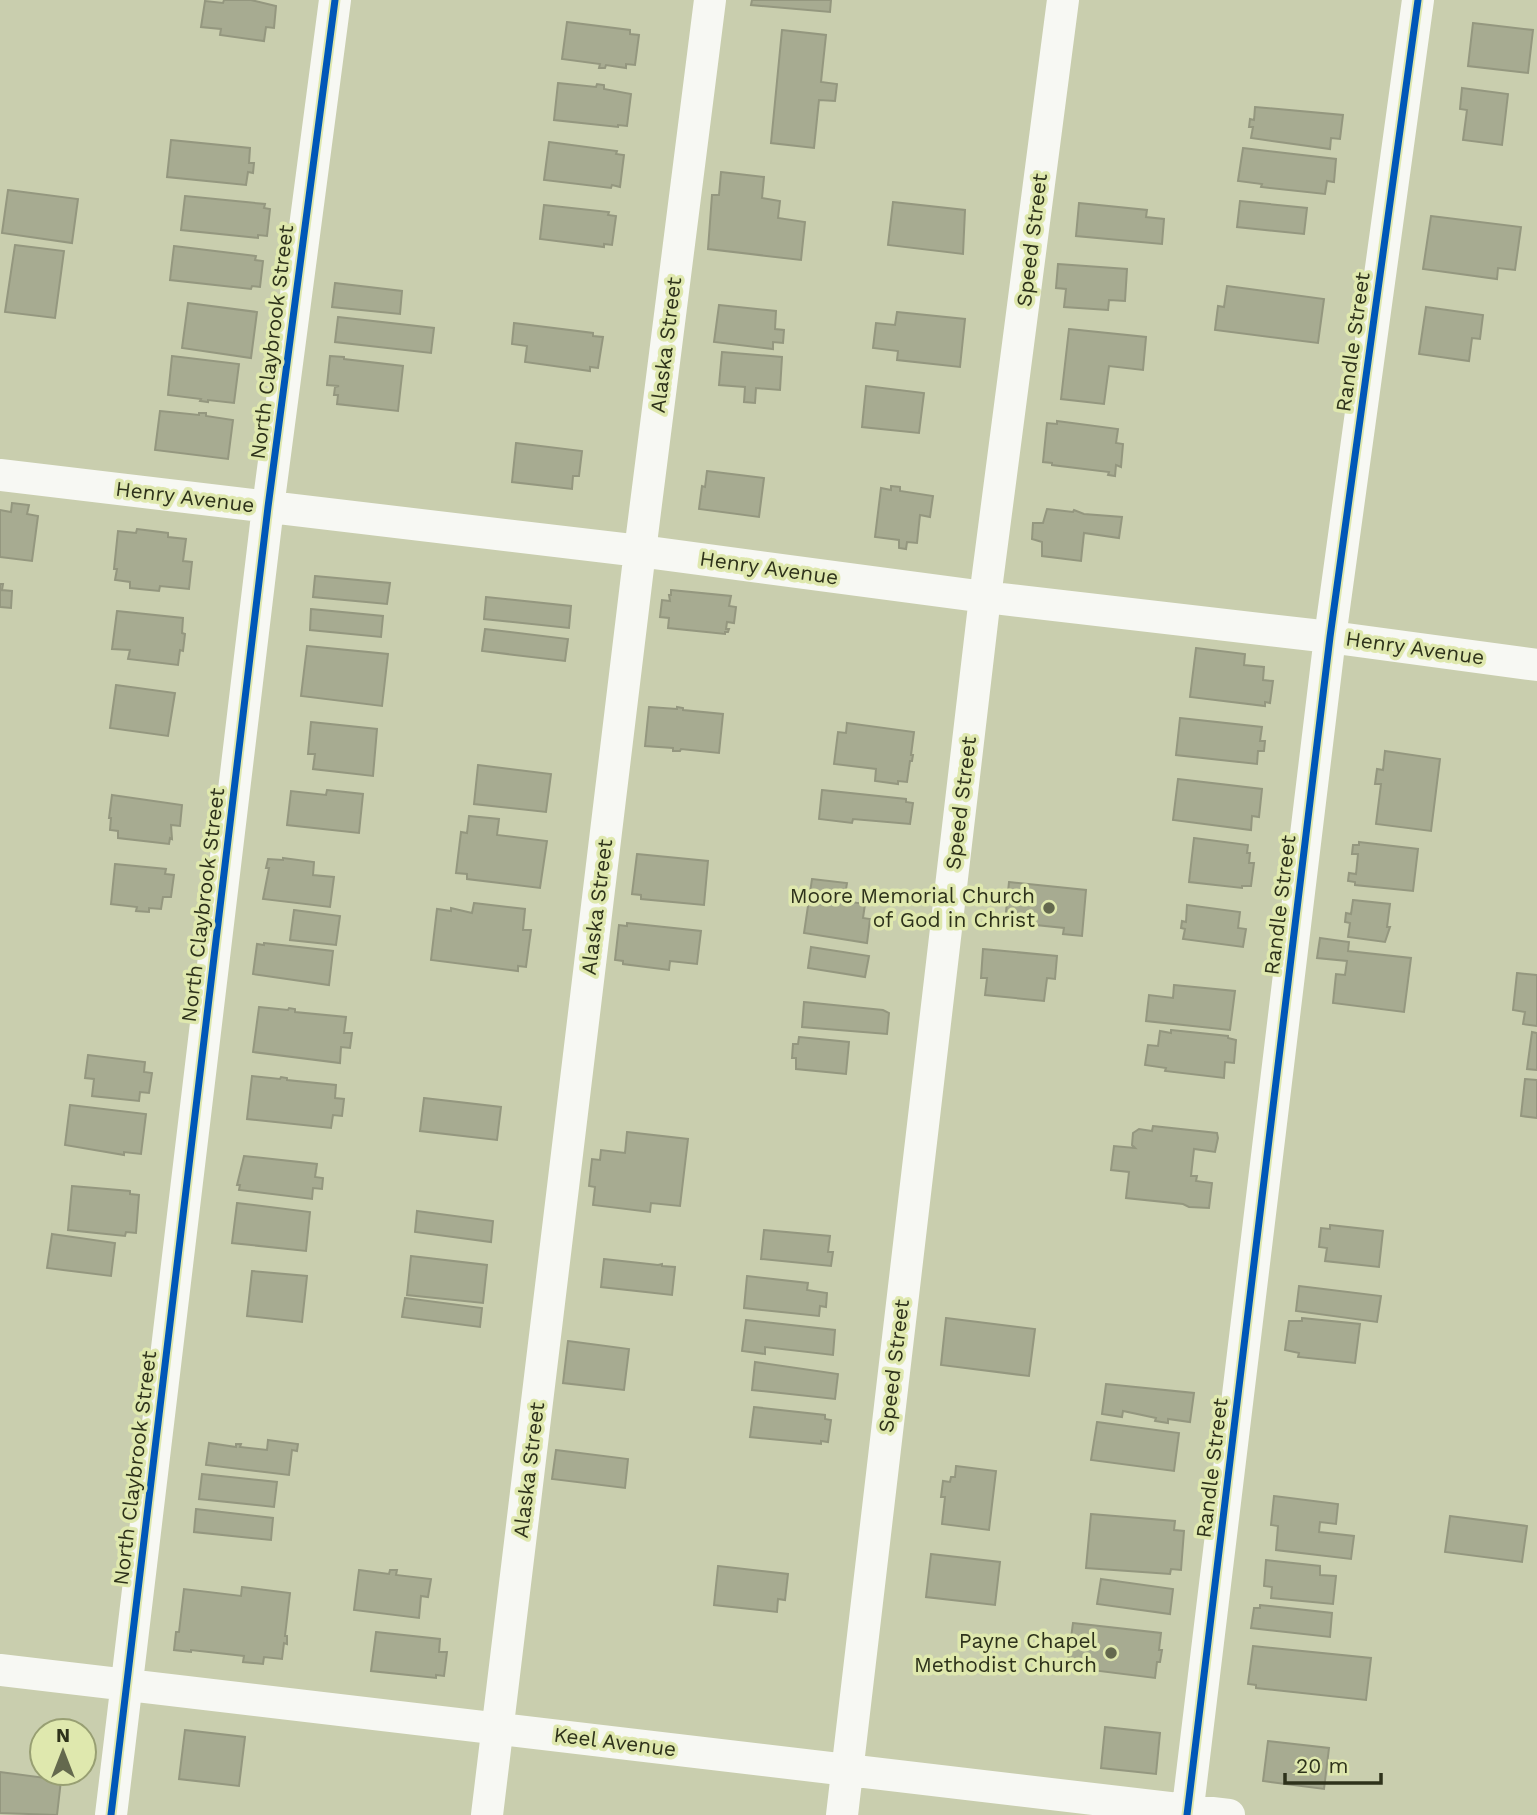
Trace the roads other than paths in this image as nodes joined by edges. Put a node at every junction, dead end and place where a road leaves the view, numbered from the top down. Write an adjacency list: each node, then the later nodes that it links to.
1 (335, 0): 6 (street, North Claybrook Street)
2 (710, 0): 7 (street, Alaska Street)
3 (1063, 0): 8 (street, Speed Street)
4 (1418, 0): 9 (street, Randle Street)
5 (0, 475): 6 (street, Henry Avenue)
6 (268, 508): 7 (street, Henry Avenue); 12 (street, North Claybrook Street)
7 (640, 551): 8 (street, Henry Avenue); 13 (street, Alaska Street)
8 (985, 597): 9 (street, Henry Avenue); 14 (street, Speed Street)
9 (1330, 637): 10 (street, Henry Avenue); 15 (street, Randle Street)
10 (1537, 665)
11 (0, 1670): 12 (street, Keel Avenue)
12 (127, 1686): 13 (street, Keel Avenue); 16 (street, North Claybrook Street)
13 (498, 1728): 14 (street, Keel Avenue); 17 (street, Alaska Street)
14 (847, 1769): 15 (street, Keel Avenue); 18 (street, Speed Street)
15 (1188, 1812): 19 (street, Keel Avenue)
16 (111, 1815)
17 (487, 1815)
18 (842, 1815)
19 (1229, 1815)

